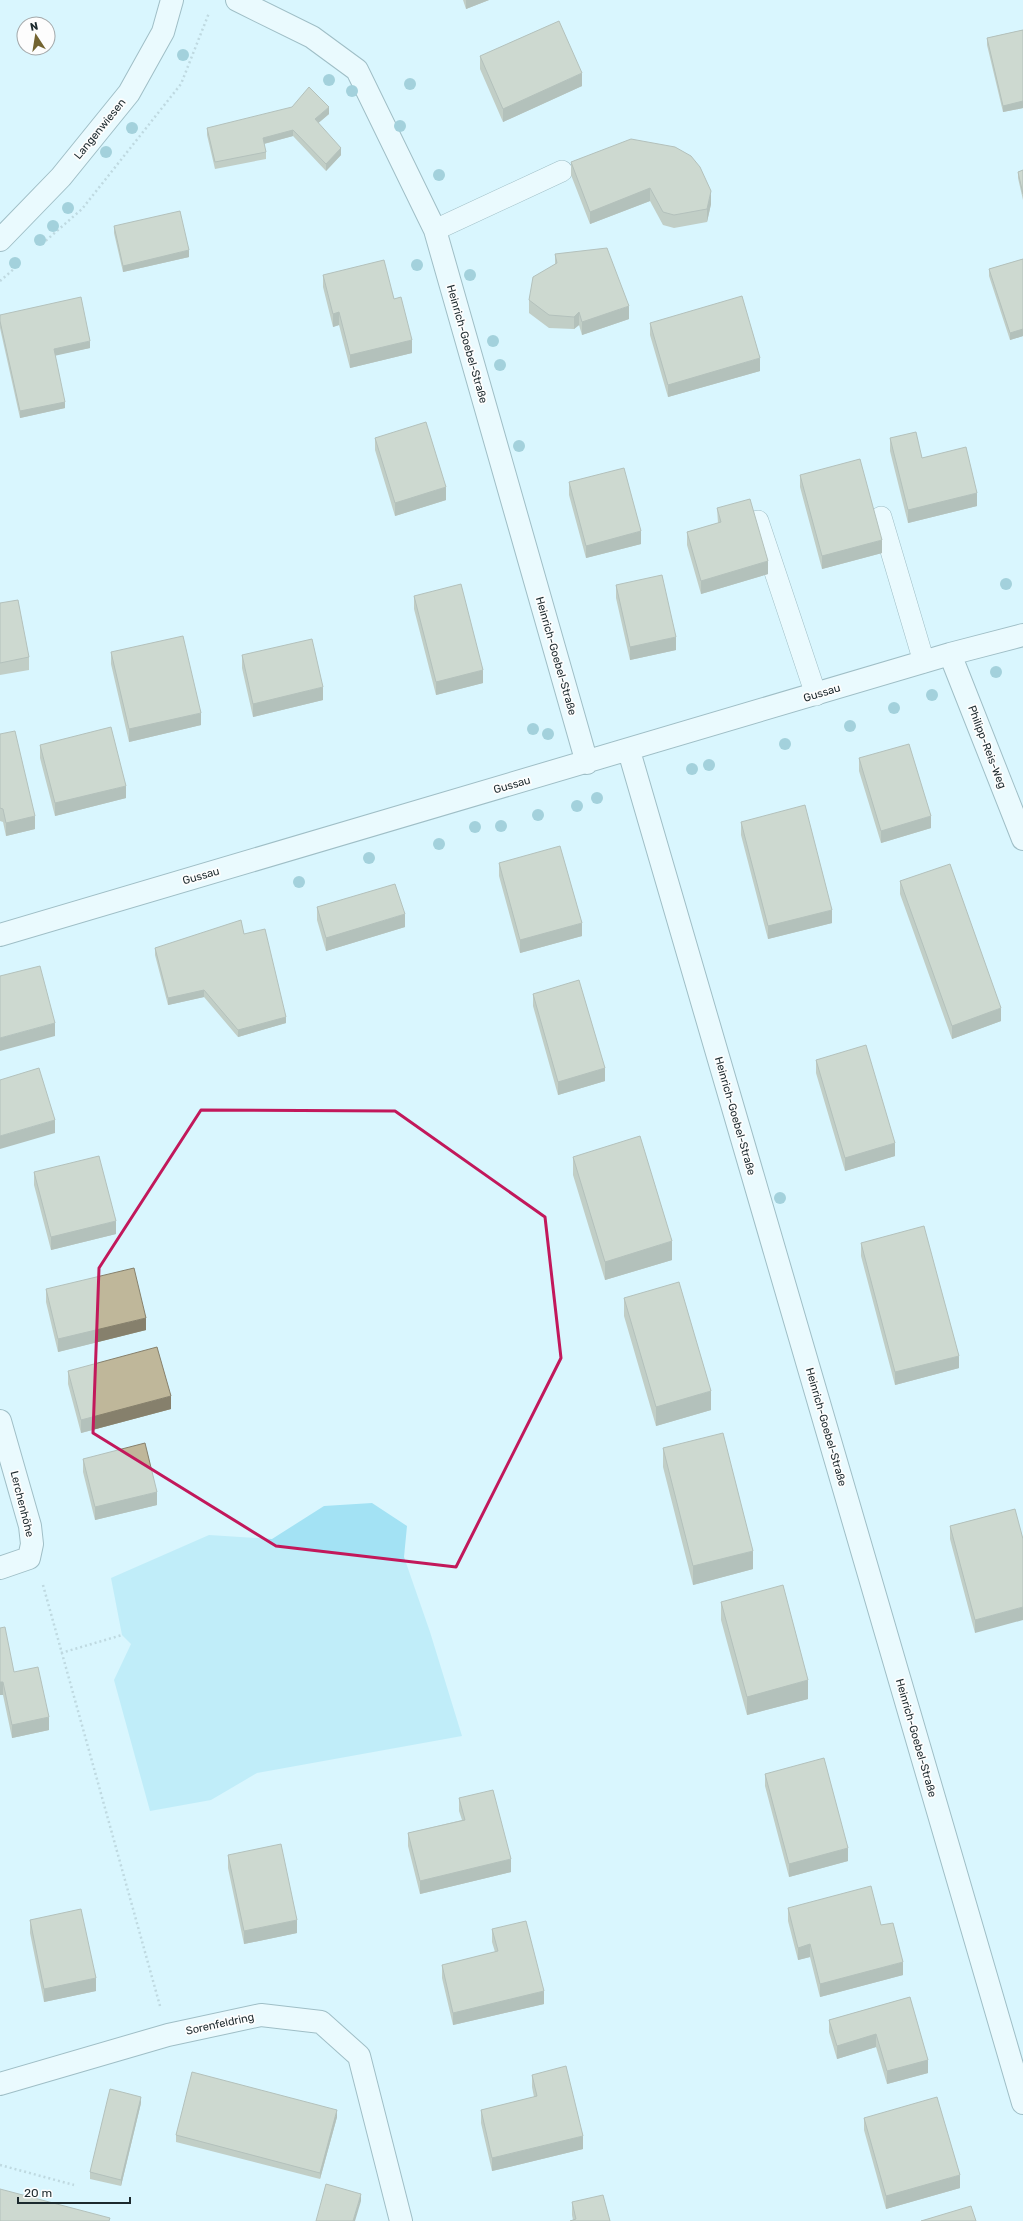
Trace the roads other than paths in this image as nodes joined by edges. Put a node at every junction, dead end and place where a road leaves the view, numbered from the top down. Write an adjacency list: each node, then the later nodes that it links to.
1 (172, 0): 5 (street, Langenwiesen)
2 (237, 0): 4 (street, Heinrich-Goebel-Straße)
3 (562, 171): 4 (lane)
4 (435, 230): 13 (street, Heinrich-Goebel-Straße)
5 (0, 240)
6 (881, 517): 10 (lane)
7 (758, 521): 11 (lane)
8 (1023, 635): 9 (street, Gussau)
9 (950, 654): 10 (street, Gussau); 14 (street, Philipp-Reis-Weg)
10 (924, 662): 11 (street, Gussau)
11 (816, 695): 12 (street, Gussau)
12 (628, 751): 13 (street, Gussau); 19 (street, Heinrich-Goebel-Straße)
13 (587, 763): 15 (street, Gussau)
14 (1023, 839)
15 (0, 935)
16 (0, 1421): 17 (street, Lerchenhöhe)
17 (0, 1568)
18 (0, 2084): 20 (street, Sorenfeldring)
19 (1023, 2103)
20 (401, 2221)

